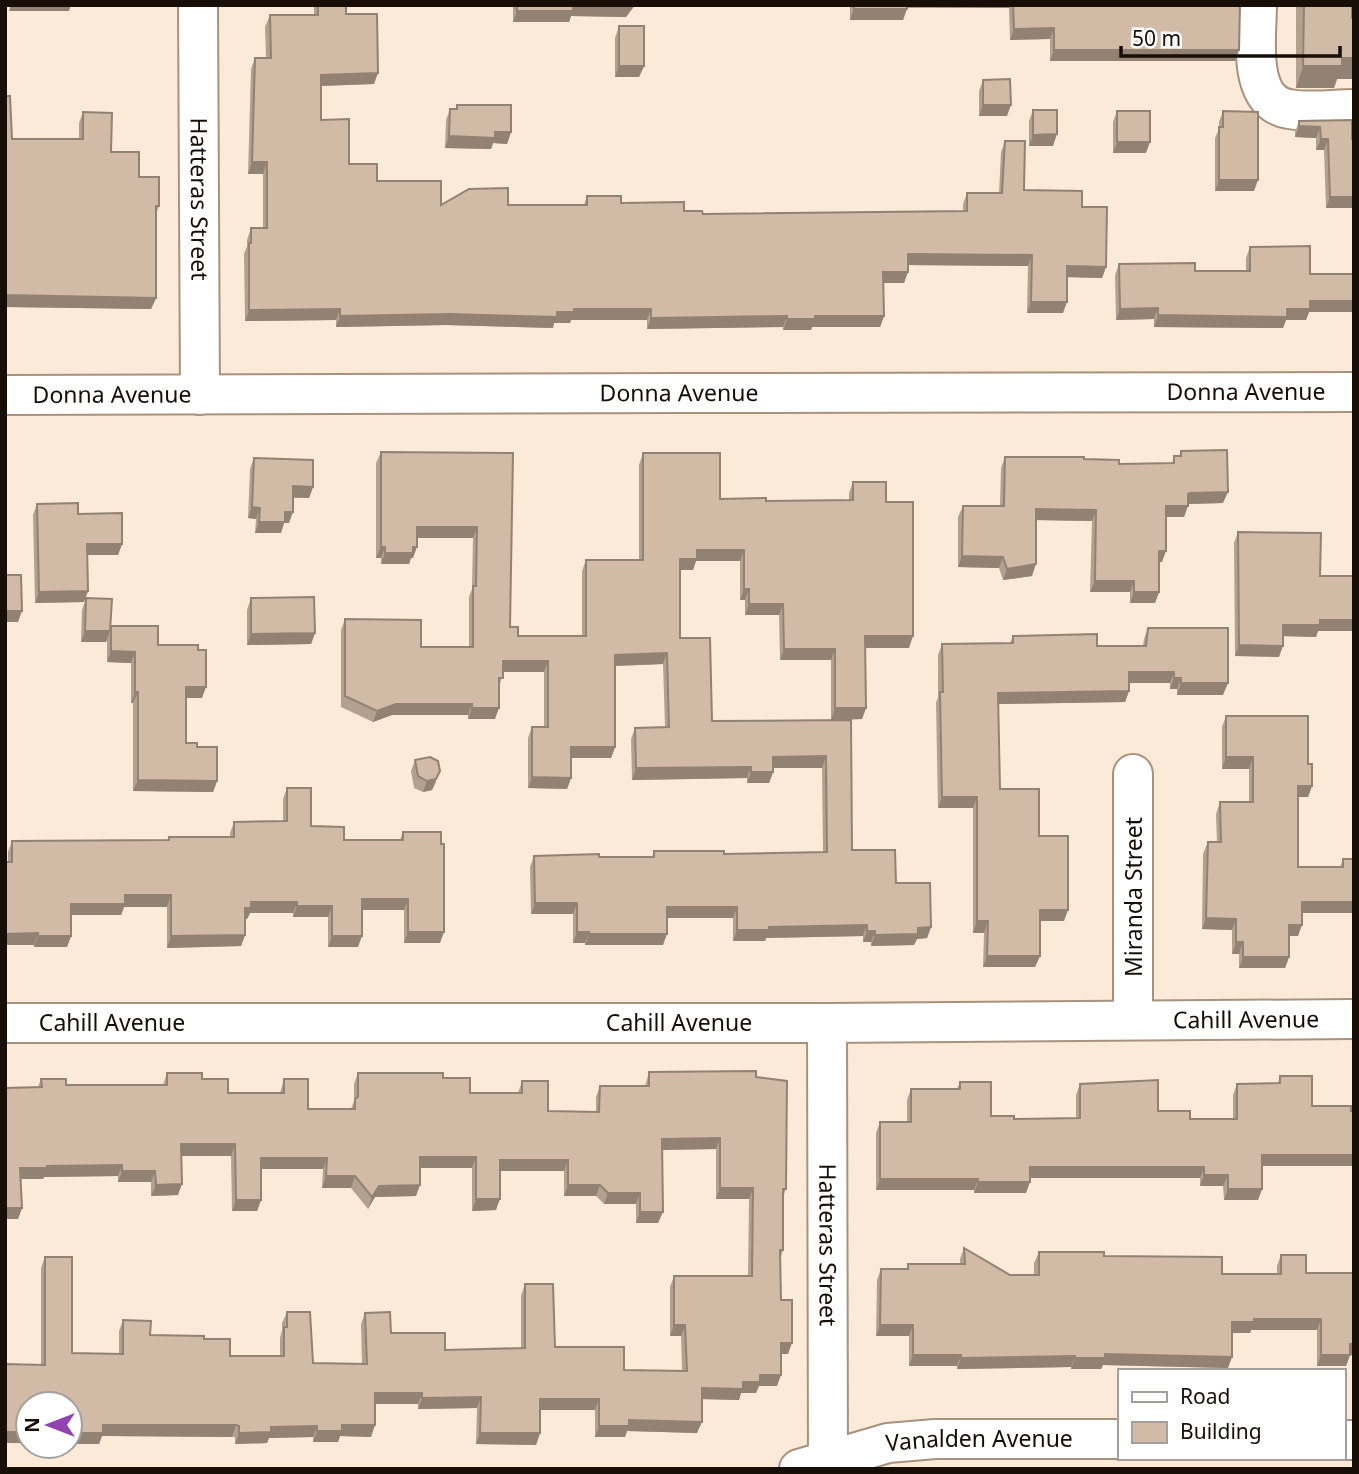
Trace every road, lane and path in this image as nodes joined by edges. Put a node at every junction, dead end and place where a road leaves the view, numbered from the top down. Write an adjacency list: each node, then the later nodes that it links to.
1 (198, 5): 6 (street, Hatteras Street)
2 (1257, 5): 3 (street)
3 (1354, 109)
4 (1354, 392): 6 (street, Donna Avenue)
5 (5, 395): 6 (street, Donna Avenue)
6 (200, 395)
7 (1133, 774): 9 (street, Miranda Street)
8 (1354, 1019): 9 (street, Cahill Avenue)
9 (1133, 1020): 11 (street, Cahill Avenue)
10 (5, 1023): 11 (street, Cahill Avenue)
11 (827, 1023): 13 (street, Hatteras Street)
12 (1118, 1439): 13 (street, Vanalden Avenue)
13 (818, 1466)

